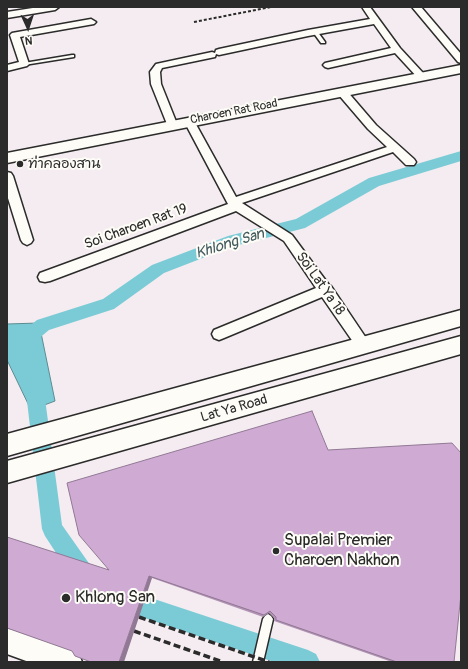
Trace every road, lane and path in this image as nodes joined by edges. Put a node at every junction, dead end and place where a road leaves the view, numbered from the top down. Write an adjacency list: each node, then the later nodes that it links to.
1 (55, 7): 5 (street)
2 (271, 7): 8 (path)
3 (366, 7): 6 (street)
4 (416, 7): 13 (street)
5 (7, 15)
6 (375, 21): 9 (street); 11 (street)
7 (91, 22): 14 (street)
8 (194, 22)
9 (315, 32): 10 (lane); 21 (street)
10 (323, 42)
11 (397, 50): 15 (street); 18 (street)
12 (72, 56): 14 (lane)
13 (461, 60)
14 (24, 64): 16 (street)
15 (328, 65)
16 (7, 68)
17 (461, 68): 18 (main road, Charoen Rat Road)
18 (421, 76): 19 (main road, Charoen Rat Road)
19 (342, 92): 20 (main road, Charoen Rat Road); 22 (street)
20 (188, 121): 21 (main road, Charoen Rat Road); 26 (street)
21 (172, 124): 23 (main road, Charoen Rat Road)
22 (394, 148): 24 (street); 26 (street, Soi Charoen Rat 19)
23 (7, 158)
24 (410, 162)
25 (7, 176): 27 (street)
26 (235, 204): 28 (street, Soi Charoen Rat 19); 29 (street, Soi Lat Ya 18)
27 (27, 240)
28 (45, 277)
29 (326, 290): 31 (street); 32 (street, Soi Lat Ya 18)
30 (461, 318): 32 (main road, Lat Ya Road)
31 (219, 334)
32 (363, 345): 34 (main road, Lat Ya Road)
33 (461, 345): 35 (main road, Lat Ya Road)
34 (17, 442)
35 (18, 470)
36 (268, 619): 39 (lane)
37 (7, 641): 38 (main road)
38 (68, 662)
39 (258, 662)

